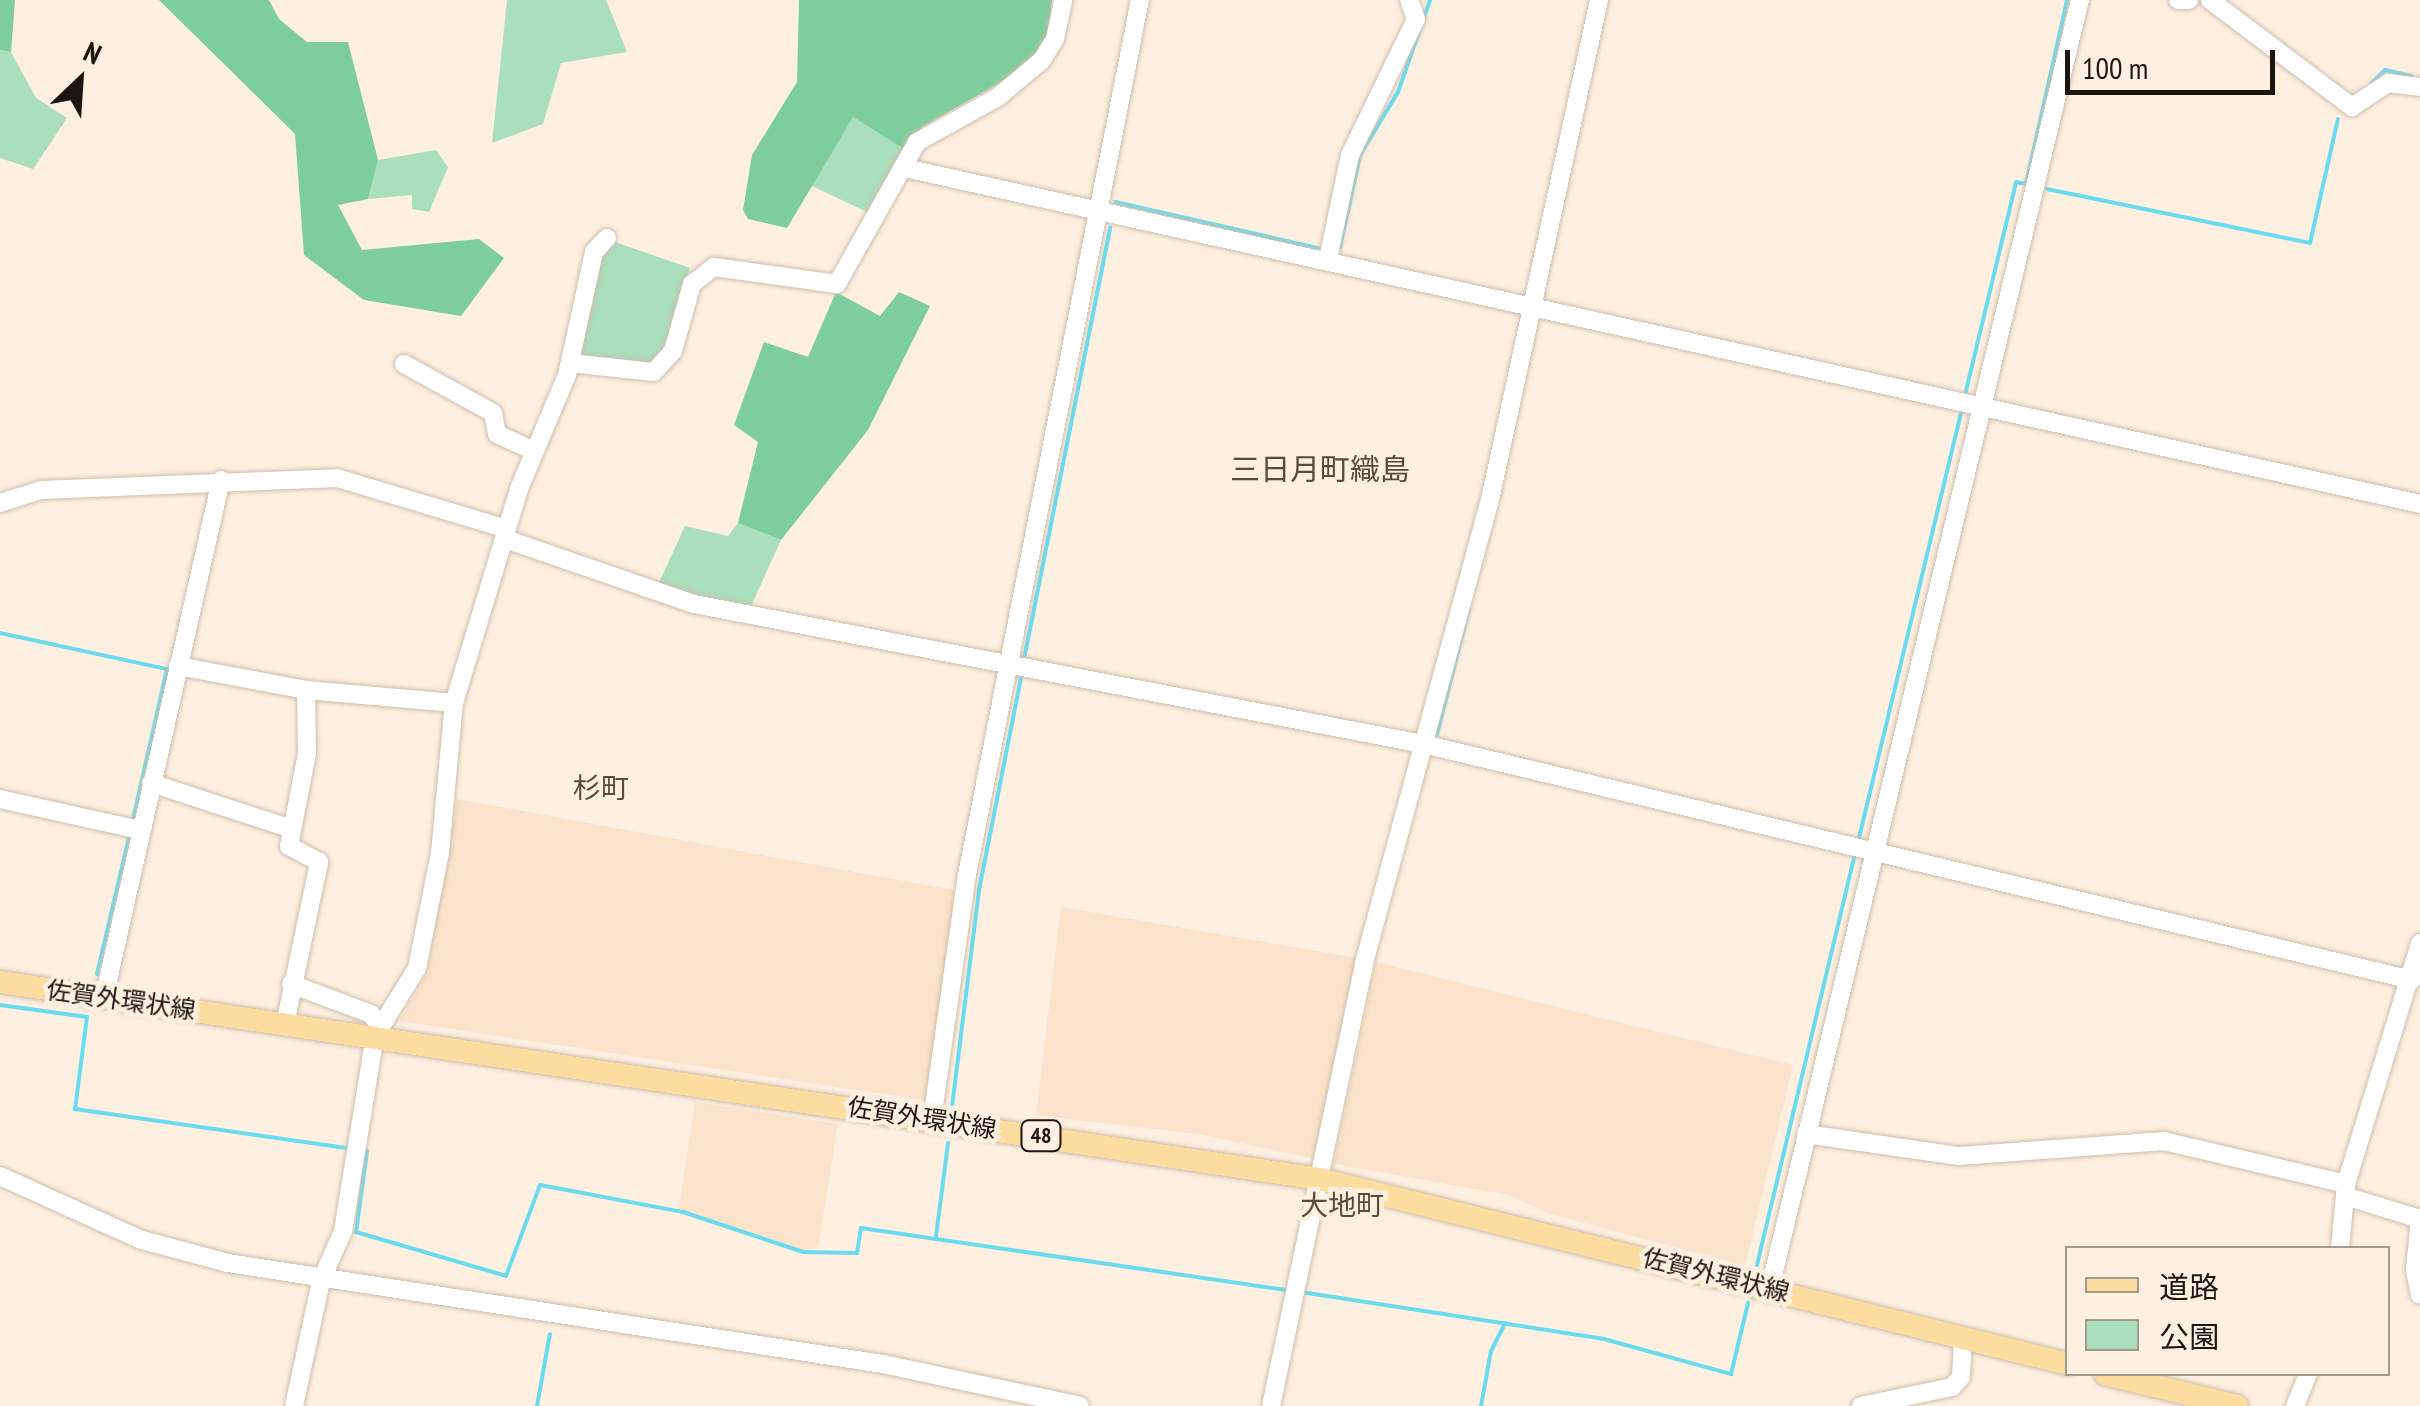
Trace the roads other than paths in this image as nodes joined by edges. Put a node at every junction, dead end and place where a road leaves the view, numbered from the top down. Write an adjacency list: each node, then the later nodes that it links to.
1 (1063, 0): 10 (street)
2 (1140, 0): 11 (street)
3 (1408, 0): 13 (street)
4 (1598, 0): 14 (street)
5 (2080, 0): 17 (street)
6 (2178, 0): 7 (street)
7 (2189, 0)
8 (2210, 0): 9 (street)
9 (2420, 86)
10 (905, 168): 11 (street); 15 (street)
11 (1095, 211): 13 (street); 24 (street)
12 (607, 238): 15 (street)
13 (1328, 260): 14 (street)
14 (1531, 304): 17 (street); 27 (street)
15 (570, 363): 18 (street)
16 (404, 364): 18 (street)
17 (1980, 410): 21 (street); 32 (street)
18 (534, 451): 22 (street)
19 (221, 480): 20 (street); 22 (street); 23 (street)
20 (0, 503)
21 (2420, 504)
22 (506, 534): 24 (street); 26 (street)
23 (178, 666): 25 (street); 28 (street)
24 (1008, 666): 27 (street); 40 (street)
25 (306, 690): 26 (street); 30 (street)
26 (454, 703): 39 (street)
27 (1422, 744): 32 (street); 43 (street)
28 (151, 783): 30 (street); 31 (street)
29 (0, 800): 31 (street)
30 (289, 828): 36 (street)
31 (140, 830): 37 (street)
32 (1877, 852): 34 (street); 41 (street)
33 (2419, 954): 34 (street)
34 (2412, 980): 44 (street)
35 (0, 982): 37 (main road, 佐賀外環状線 / 48)
36 (291, 984): 38 (street); 39 (street)
37 (104, 998): 38 (main road, 佐賀外環状線 / 48)
38 (285, 1024): 39 (main road, 佐賀外環状線 / 48)
39 (377, 1031): 40 (main road, 佐賀外環状線 / 48); 46 (street)
40 (932, 1120): 43 (main road, 佐賀外環状線 / 48)
41 (1806, 1134): 44 (street); 47 (street)
42 (0, 1176): 46 (street)
43 (1319, 1179): 47 (main road, 佐賀外環状線 / 48); 55 (street)
44 (2346, 1190): 45 (street); 48 (street)
45 (2340, 1246)
46 (322, 1281): 53 (street); 54 (street)
47 (1770, 1288): 49 (main road, 佐賀外環状線 / 48)
48 (2420, 1296)
49 (1963, 1338): 50 (main road, 佐賀外環状線 / 48); 56 (street)
50 (2065, 1363)
51 (2113, 1376): 57 (main road)
52 (2307, 1376): 58 (street)
53 (294, 1406)
54 (1080, 1406)
55 (1271, 1406)
56 (1861, 1406)
57 (2237, 1406)
58 (2295, 1406)

